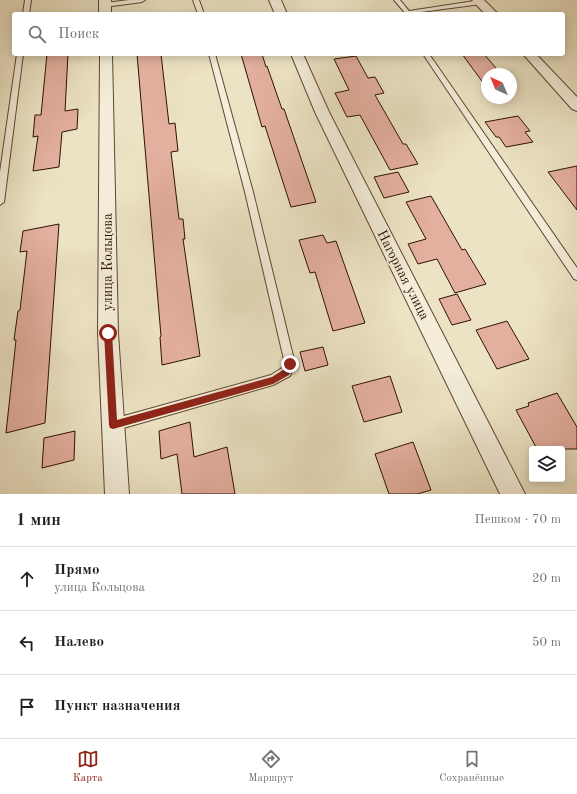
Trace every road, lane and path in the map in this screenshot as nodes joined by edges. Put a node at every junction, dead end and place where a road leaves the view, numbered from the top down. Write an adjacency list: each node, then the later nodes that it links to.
1 (28, 0): 8 (lane)
2 (142, 0): 7 (lane)
3 (196, 0): 9 (lane)
4 (275, 0): 10 (street)
5 (398, 0): 11 (lane)
6 (480, 1): 12 (lane); 13 (street)
7 (105, 6)
8 (26, 12)
9 (200, 12)
10 (280, 12)
11 (407, 12)
12 (419, 12)
13 (490, 12)
14 (20, 56): 21 (lane)
15 (106, 56): 23 (street, улица Кольцова)
16 (213, 56): 23 (lane)
17 (299, 56): 25 (street, Нагорная улица)
18 (427, 56): 22 (lane)
19 (531, 56): 20 (street)
20 (577, 106)
21 (0, 202)
22 (577, 276)
23 (113, 425): 24 (street, улица Кольцова)
24 (118, 494)
25 (513, 494)

